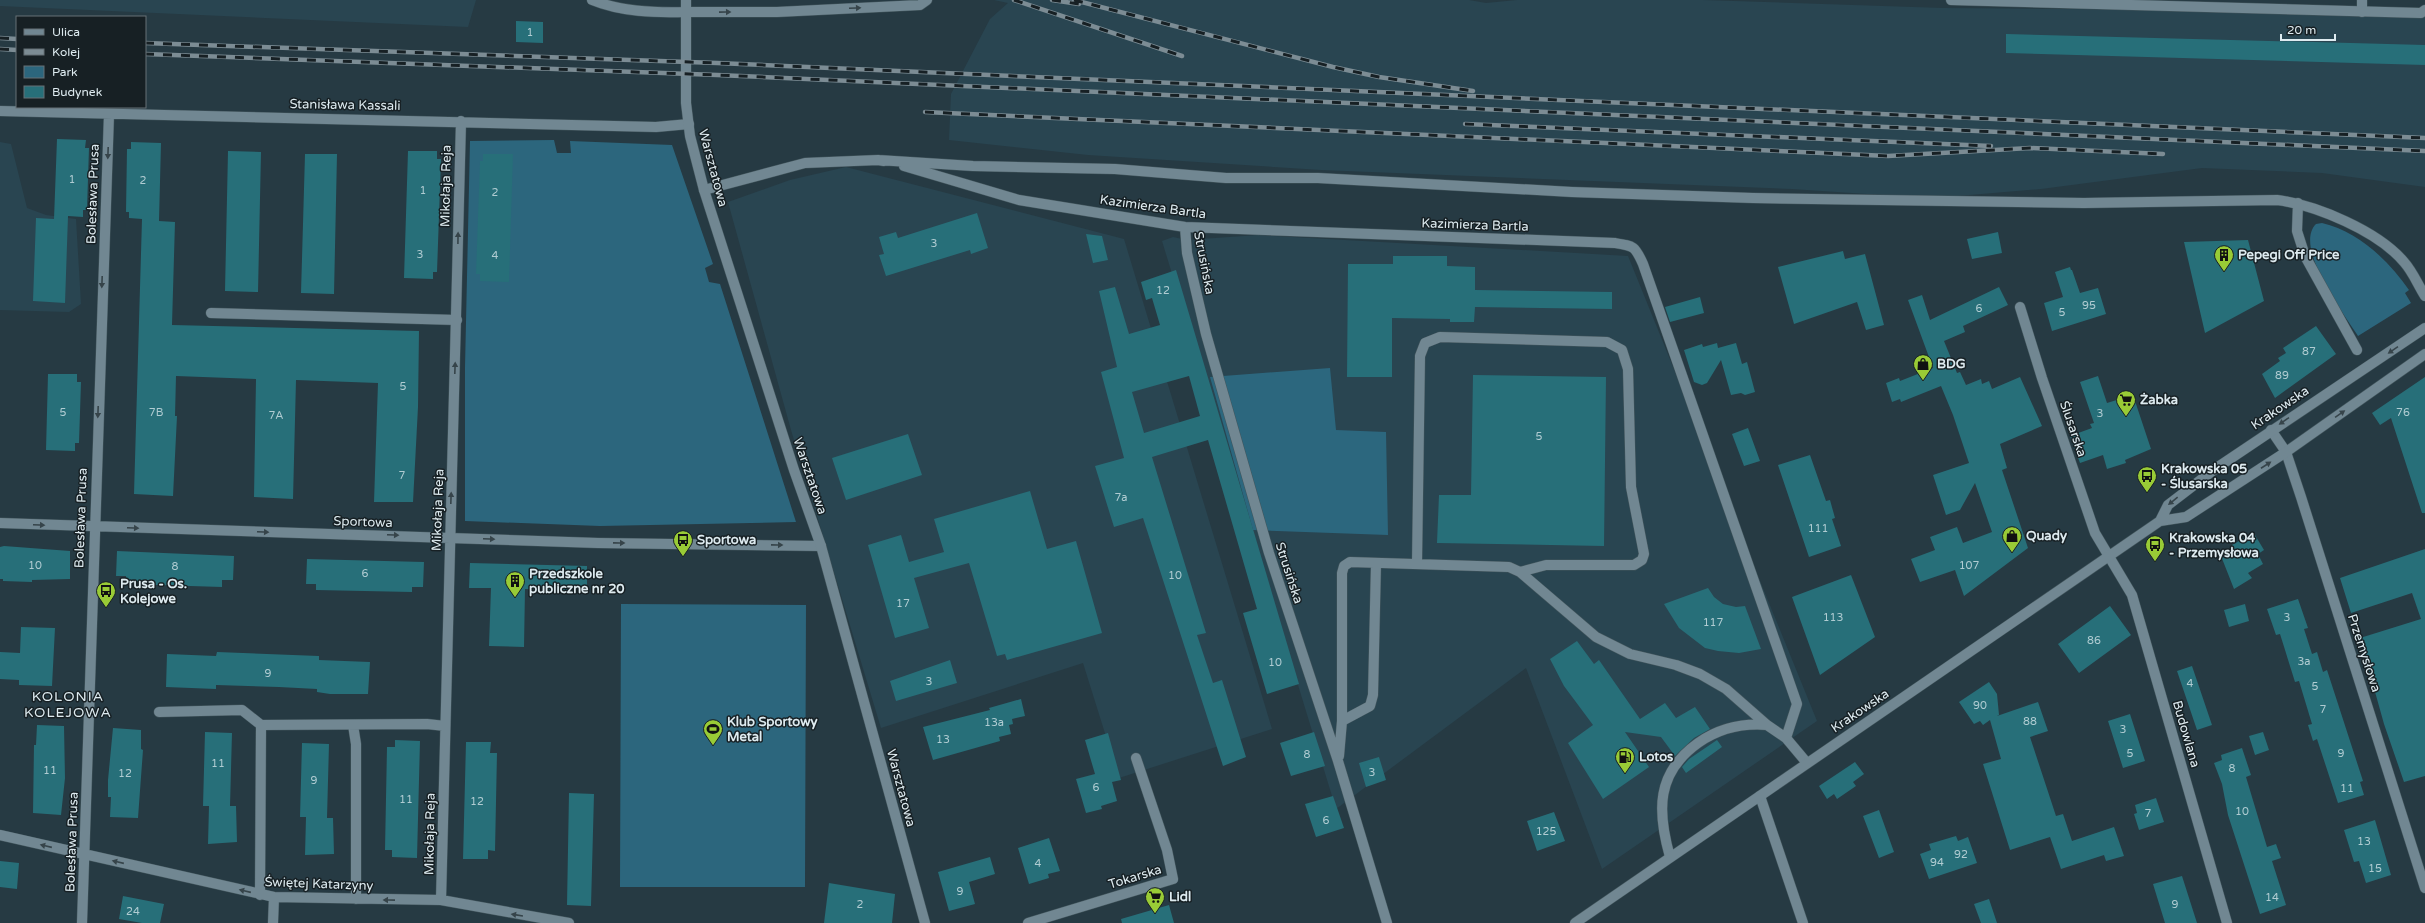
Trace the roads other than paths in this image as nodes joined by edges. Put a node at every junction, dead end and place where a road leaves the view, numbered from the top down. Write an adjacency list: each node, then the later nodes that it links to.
1 (592, 0): 9 (street)
2 (686, 0): 9 (street, Warsztatowa)
3 (927, 0): 9 (street, one-way to 3)
4 (1951, 0): 5 (street)
5 (1962, 0): 7 (street)
6 (2362, 0): 10 (street)
7 (2105, 2): 8 (street)
8 (2187, 2): 10 (street)
9 (686, 12): 15 (street, Warsztatowa)
10 (2362, 12): 11 (street)
11 (2424, 12)
12 (0, 111): 13 (street, Stanisława Kassali)
13 (109, 114): 14 (street, Stanisława Kassali); 31 (street, Bolesława Prusa, one-way to 31)
14 (461, 121): 15 (street, Stanisława Kassali); 23 (street, Mikołaja Reja, one-way to 14)
15 (689, 124): 17 (street, Warsztatowa)
16 (878, 160): 17 (street, Kazimierza Bartla); 18 (street); 19 (street, Kazimierza Bartla)
17 (704, 190): 33 (street, Warsztatowa)
18 (2298, 203): 20 (street); 25 (street)
19 (1184, 227): 44 (street, Kazimierza Bartla); 46 (street, Strusińska)
20 (2425, 296)
21 (2020, 307): 34 (street, Ślusarska)
22 (211, 313): 23 (street)
23 (457, 320): 32 (street, Mikołaja Reja, one-way to 23)
24 (2425, 328): 27 (street, Krakowska, one-way to 27)
25 (2356, 350)
26 (2425, 354): 28 (street, Krakowska, one-way to 26)
27 (2271, 430): 28 (street, Przemysłowa); 29 (street, Krakowska, one-way to 29)
28 (2286, 452): 29 (street, Krakowska, one-way to 28); 52 (street, Przemysłowa)
29 (2160, 521): 34 (street, Krakowska)
30 (0, 523): 31 (street, Sportowa, one-way to 31)
31 (94, 527): 32 (street, Sportowa, one-way to 32); 50 (street, Bolesława Prusa)
32 (450, 537): 33 (street, Sportowa, one-way to 33); 43 (street, Mikołaja Reja)
33 (821, 546): 60 (street, Warsztatowa)
34 (2109, 556): 47 (street, Krakowska); 65 (street, Budowlana)
35 (1376, 563): 36 (street); 39 (street); 39 (street)
36 (1417, 564): 37 (street); 37 (street)
37 (1520, 572): 42 (street)
38 (159, 712): 40 (street)
39 (1342, 721): 46 (street)
40 (261, 725): 41 (street); 53 (street)
41 (353, 725): 43 (street); 55 (street)
42 (1767, 725): 44 (street); 51 (street)
43 (445, 726): 56 (street, Mikołaja Reja)
44 (1786, 738): 47 (street)
45 (1136, 758): 61 (street, Tokarska)
46 (1338, 761): 62 (street, Strusińska)
47 (1807, 764): 48 (street, Krakowska)
48 (1760, 796): 51 (street, Krakowska); 64 (street)
49 (0, 835): 50 (street, Świętej Katarzyny, one-way to 49)
50 (84, 854): 53 (street, Świętej Katarzyny, one-way to 50); 57 (street, Bolesława Prusa)
51 (1670, 858): 63 (street, Krakowska)
52 (2425, 888)
53 (260, 895): 54 (street, Świętej Katarzyny)
54 (274, 897): 55 (street, Świętej Katarzyny); 58 (street)
55 (356, 899): 56 (street, Świętej Katarzyny, one-way to 55)
56 (441, 900): 59 (street, Świętej Katarzyny, one-way to 56)
57 (82, 923)
58 (273, 923)
59 (570, 923)
60 (925, 923)
61 (1028, 923)
62 (1387, 923)
63 (1575, 923)
64 (1803, 923)
65 (2227, 923)

